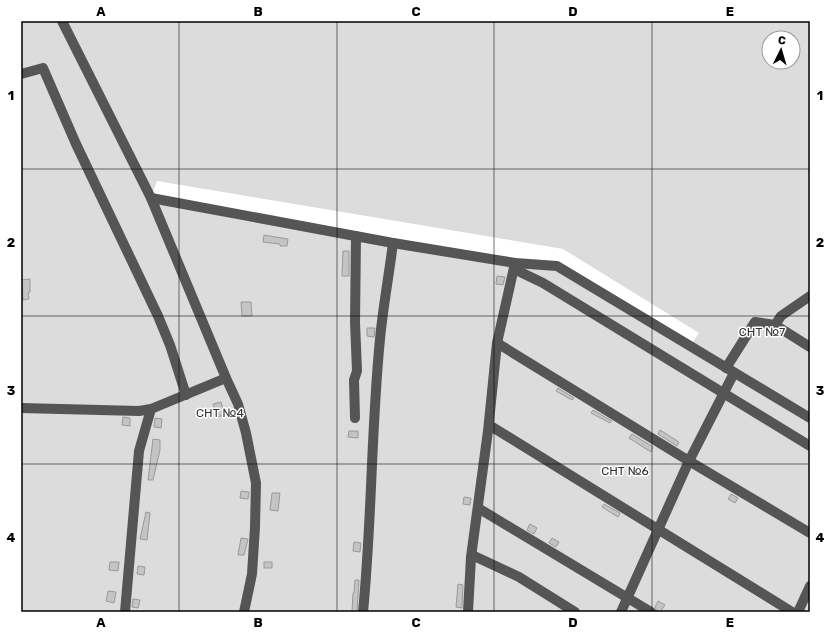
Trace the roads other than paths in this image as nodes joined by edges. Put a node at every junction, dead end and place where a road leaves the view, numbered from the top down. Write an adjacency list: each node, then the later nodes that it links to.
1 (62, 21): 3 (street)
2 (21, 74): 14 (street)
3 (150, 198): 4 (street); 12 (street)
4 (356, 236): 5 (street); 17 (street)
5 (393, 243): 6 (street); 30 (street)
6 (514, 266): 9 (street); 11 (street); 13 (street)
7 (810, 296): 8 (street)
8 (775, 325): 10 (street); 11 (street)
9 (497, 344): 19 (street); 21 (street)
10 (810, 347)
11 (730, 370): 13 (street); 18 (street)
12 (226, 378): 14 (street); 29 (street)
13 (723, 393): 20 (street); 21 (street)
14 (186, 395): 16 (street)
15 (21, 408): 16 (street)
16 (151, 409): 28 (street)
17 (355, 418)
18 (810, 418)
19 (489, 425): 22 (street); 23 (street)
20 (810, 446)
21 (688, 461): 23 (street); 24 (street)
22 (478, 508): 25 (street); 27 (street)
23 (658, 529): 27 (street); 35 (street)
24 (810, 533)
25 (472, 555): 31 (street); 32 (street)
26 (810, 586): 36 (street)
27 (628, 598): 33 (street); 34 (street)
28 (125, 612)
29 (244, 612)
30 (363, 612)
31 (468, 612)
32 (575, 612)
33 (622, 612)
34 (650, 612)
35 (792, 612)
36 (798, 612)

